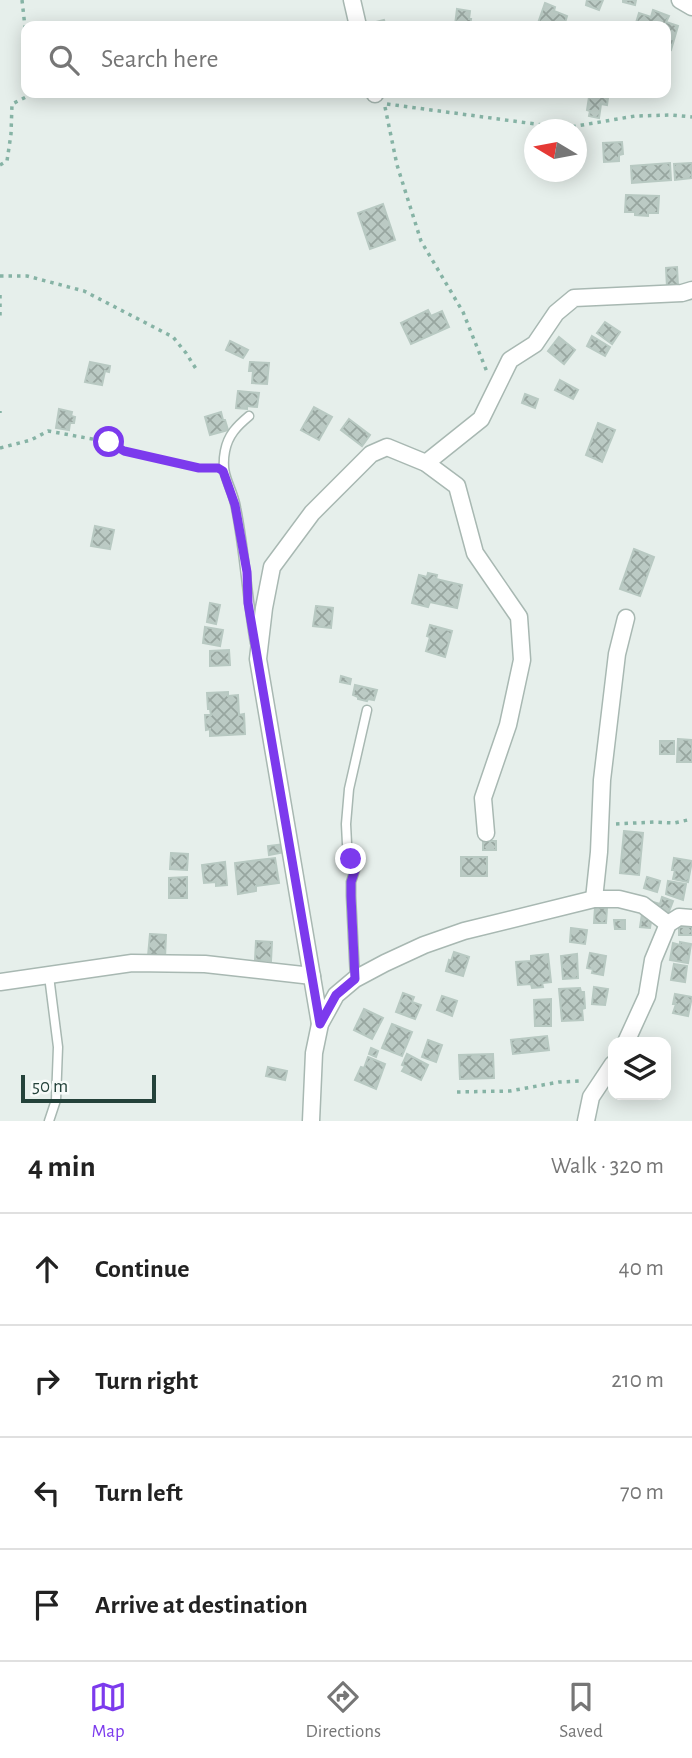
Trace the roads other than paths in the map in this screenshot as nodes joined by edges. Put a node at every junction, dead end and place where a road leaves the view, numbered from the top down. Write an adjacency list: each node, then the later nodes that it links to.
1 (352, 0): 4 (street)
2 (680, 0): 3 (street)
3 (692, 7)
4 (357, 21)
5 (692, 290): 7 (street)
6 (248, 416): 9 (lane)
7 (426, 463): 9 (street); 11 (street)
8 (626, 618): 12 (street)
9 (258, 659): 16 (street)
10 (367, 710): 17 (lane)
11 (486, 832)
12 (594, 899): 14 (street); 17 (street)
13 (692, 918): 14 (street)
14 (668, 924): 20 (street)
15 (49, 976): 16 (street); 18 (street); 22 (lane)
16 (312, 976): 19 (street)
17 (355, 979): 19 (street)
18 (0, 982)
19 (320, 1024): 23 (street)
20 (628, 1037)
21 (608, 1073): 24 (street)
22 (49, 1121)
23 (311, 1121)
24 (586, 1121)

